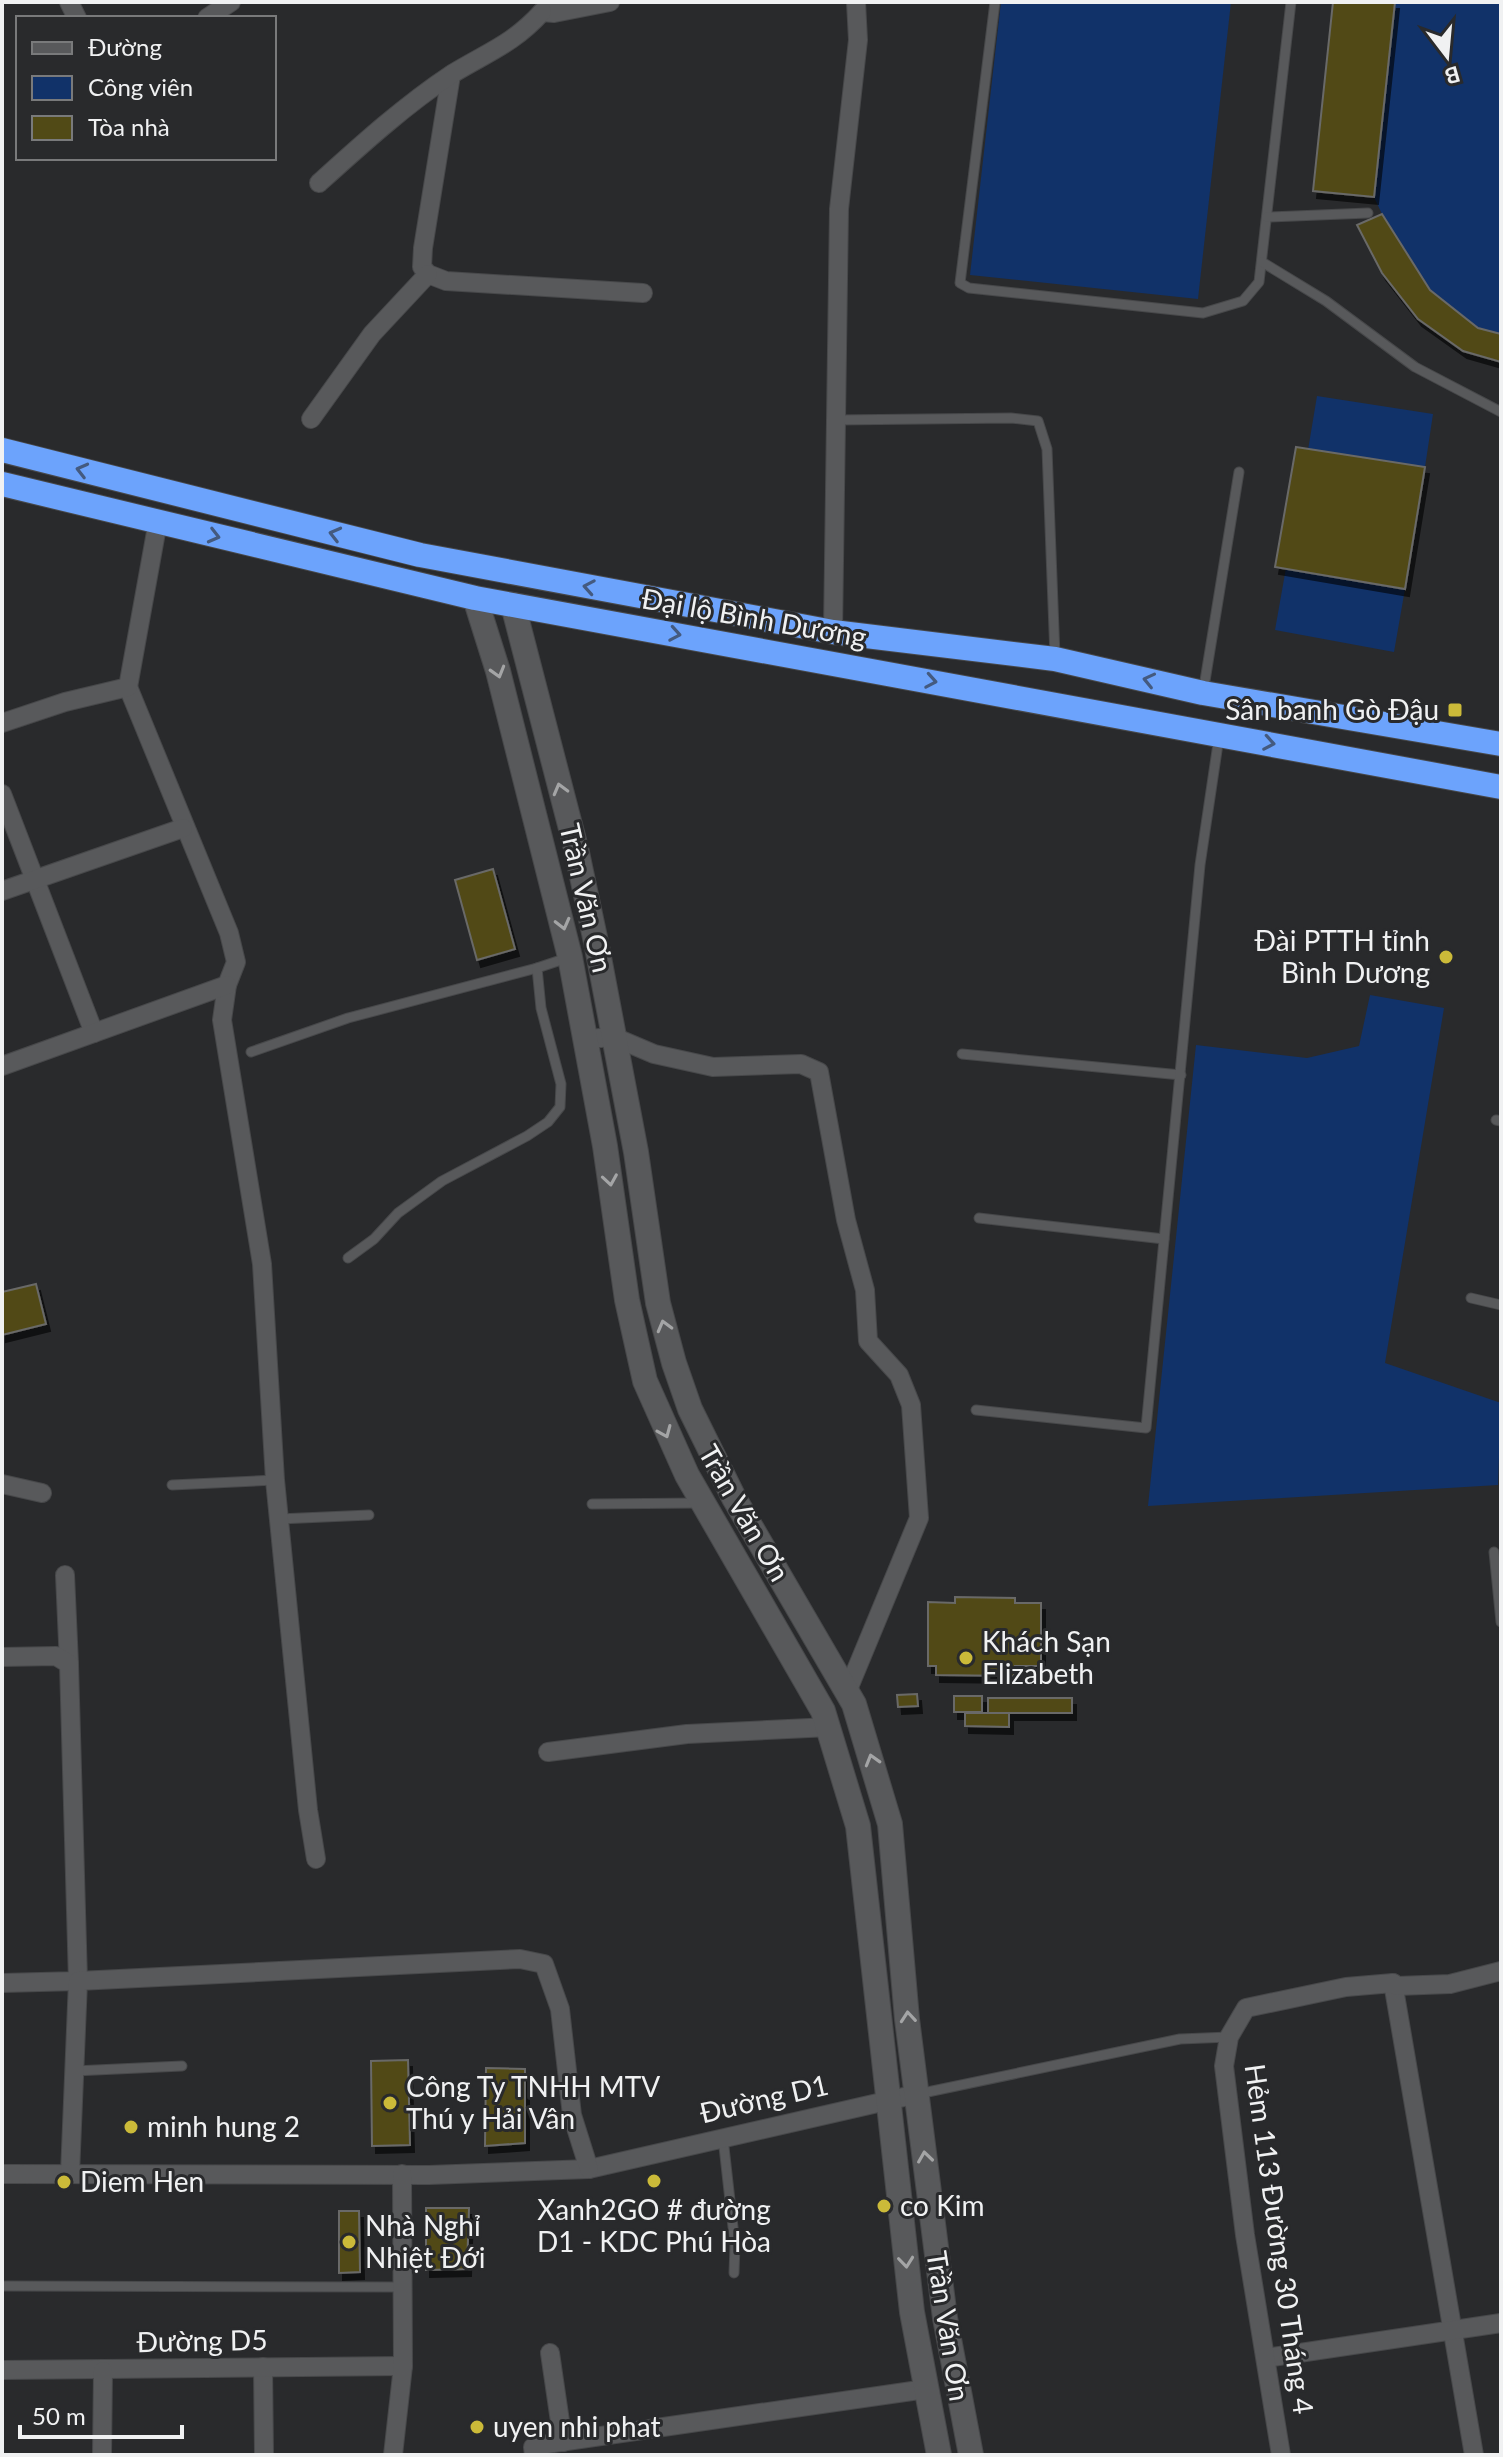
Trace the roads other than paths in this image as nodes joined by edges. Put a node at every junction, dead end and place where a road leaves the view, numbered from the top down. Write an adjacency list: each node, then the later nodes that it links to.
1 (610, 2): 6 (street)
2 (856, 2): 17 (street)
3 (995, 2): 12 (lane)
4 (1291, 2): 11 (lane)
5 (226, 3): 7 (street)
6 (540, 7): 8 (street)
7 (210, 16)
8 (451, 75): 9 (street); 13 (street)
9 (319, 183)
10 (1368, 213): 11 (lane)
11 (1267, 217): 12 (lane)
12 (1262, 262): 15 (lane)
13 (428, 274): 14 (street); 16 (street)
14 (643, 293)
15 (1501, 412)
16 (311, 419)
17 (836, 420): 24 (street); 25 (lane)
18 (2, 450): 24 (highway, Đại lộ Bình Dương, one-way to 18)
19 (1239, 472): 27 (lane)
20 (2, 484): 21 (highway, Đại lộ Bình Dương)
21 (158, 521): 22 (highway, Đại lộ Bình Dương, one-way to 22); 26 (street)
22 (475, 598): 23 (highway, Đại lộ Bình Dương); 36 (street, Trần Văn Ơn, one-way to 36)
23 (513, 605): 29 (highway, Đại lộ Bình Dương, one-way to 29); 40 (street, Trần Văn Ơn, one-way to 23)
24 (833, 632): 25 (highway, Đại lộ Bình Dương)
25 (1055, 659): 27 (highway, Đại lộ Bình Dương, one-way to 25)
26 (128, 687): 28 (street); 33 (street)
27 (1203, 693): 30 (highway, Đại lộ Bình Dương)
28 (2, 723)
29 (1219, 734): 31 (highway, Đại lộ Bình Dương, one-way to 31); 45 (lane)
30 (1501, 744)
31 (1501, 787)
32 (2, 794): 34 (street)
33 (183, 828): 34 (street); 38 (street)
34 (35, 879): 35 (street); 39 (street)
35 (2, 891)
36 (570, 957): 37 (lane); 41 (street, Trần Văn Ơn)
37 (537, 968): 42 (lane); 48 (lane)
38 (227, 985): 39 (street); 52 (street)
39 (94, 1033): 44 (street)
40 (614, 1037): 41 (street); 65 (street, Trần Văn Ơn, one-way to 40); 65 (street)
41 (587, 1039): 56 (street, Trần Văn Ơn, one-way to 56)
42 (251, 1052)
43 (962, 1054): 45 (lane)
44 (2, 1066)
45 (1181, 1075): 47 (lane)
46 (979, 1218): 47 (lane)
47 (1164, 1239): 51 (lane)
48 (348, 1258)
49 (1471, 1298): 50 (lane)
50 (1501, 1305)
51 (976, 1410)
52 (275, 1480): 54 (lane); 59 (street)
53 (2, 1484): 55 (street)
54 (172, 1485)
55 (42, 1493)
56 (703, 1503): 57 (lane); 66 (street, Trần Văn Ơn)
57 (592, 1504)
58 (369, 1515): 59 (lane)
59 (279, 1519): 68 (street)
60 (1494, 1552): 62 (lane)
61 (65, 1575): 64 (street)
62 (1501, 1622)
63 (2, 1657): 64 (street)
64 (62, 1660): 70 (street)
65 (847, 1692): 76 (street, Trần Văn Ơn, one-way to 65)
66 (830, 1727): 67 (street); 77 (street, Trần Văn Ơn)
67 (548, 1752)
68 (316, 1859)
69 (1501, 1971): 72 (street, Hẻm 113 Đường 30 Tháng 4)
70 (78, 1981): 71 (street); 75 (street); 79 (street)
71 (2, 1983)
72 (1393, 1983): 73 (street, Hẻm 113 Đường 30 Tháng 4); 87 (street)
73 (1229, 2037): 76 (lane); 89 (street, Hẻm 113 Đường 30 Tháng 4)
74 (182, 2066): 75 (lane)
75 (74, 2071): 81 (street)
76 (917, 2094): 77 (street, Đường D1); 101 (street, Trần Văn Ơn, one-way to 76)
77 (887, 2101): 78 (street, Đường D1); 94 (street, Trần Văn Ơn, one-way to 94)
78 (723, 2138): 79 (street, Đường D1); 83 (lane)
79 (589, 2169): 82 (street, Đường D1)
80 (2, 2174): 81 (street, Đường D1)
81 (70, 2174): 82 (street, Đường D1)
82 (402, 2174): 85 (street)
83 (734, 2273)
84 (2, 2286): 85 (lane)
85 (403, 2287): 90 (street)
86 (1501, 2323): 87 (street)
87 (1454, 2331): 89 (street); 103 (street)
88 (550, 2353): 95 (street)
89 (1266, 2358): 102 (street, Hẻm 113 Đường 30 Tháng 4)
90 (403, 2366): 91 (street, Đường D5); 98 (street)
91 (263, 2367): 93 (street, Đường D5); 97 (street)
92 (2, 2370): 93 (street, Đường D5)
93 (103, 2371): 96 (street)
94 (926, 2389): 95 (street); 100 (street, Trần Văn Ơn)
95 (563, 2442): 99 (street)
96 (102, 2455)
97 (264, 2455)
98 (393, 2455)
99 (534, 2455)
100 (939, 2455)
101 (971, 2455)
102 (1281, 2455)
103 (1474, 2455)

